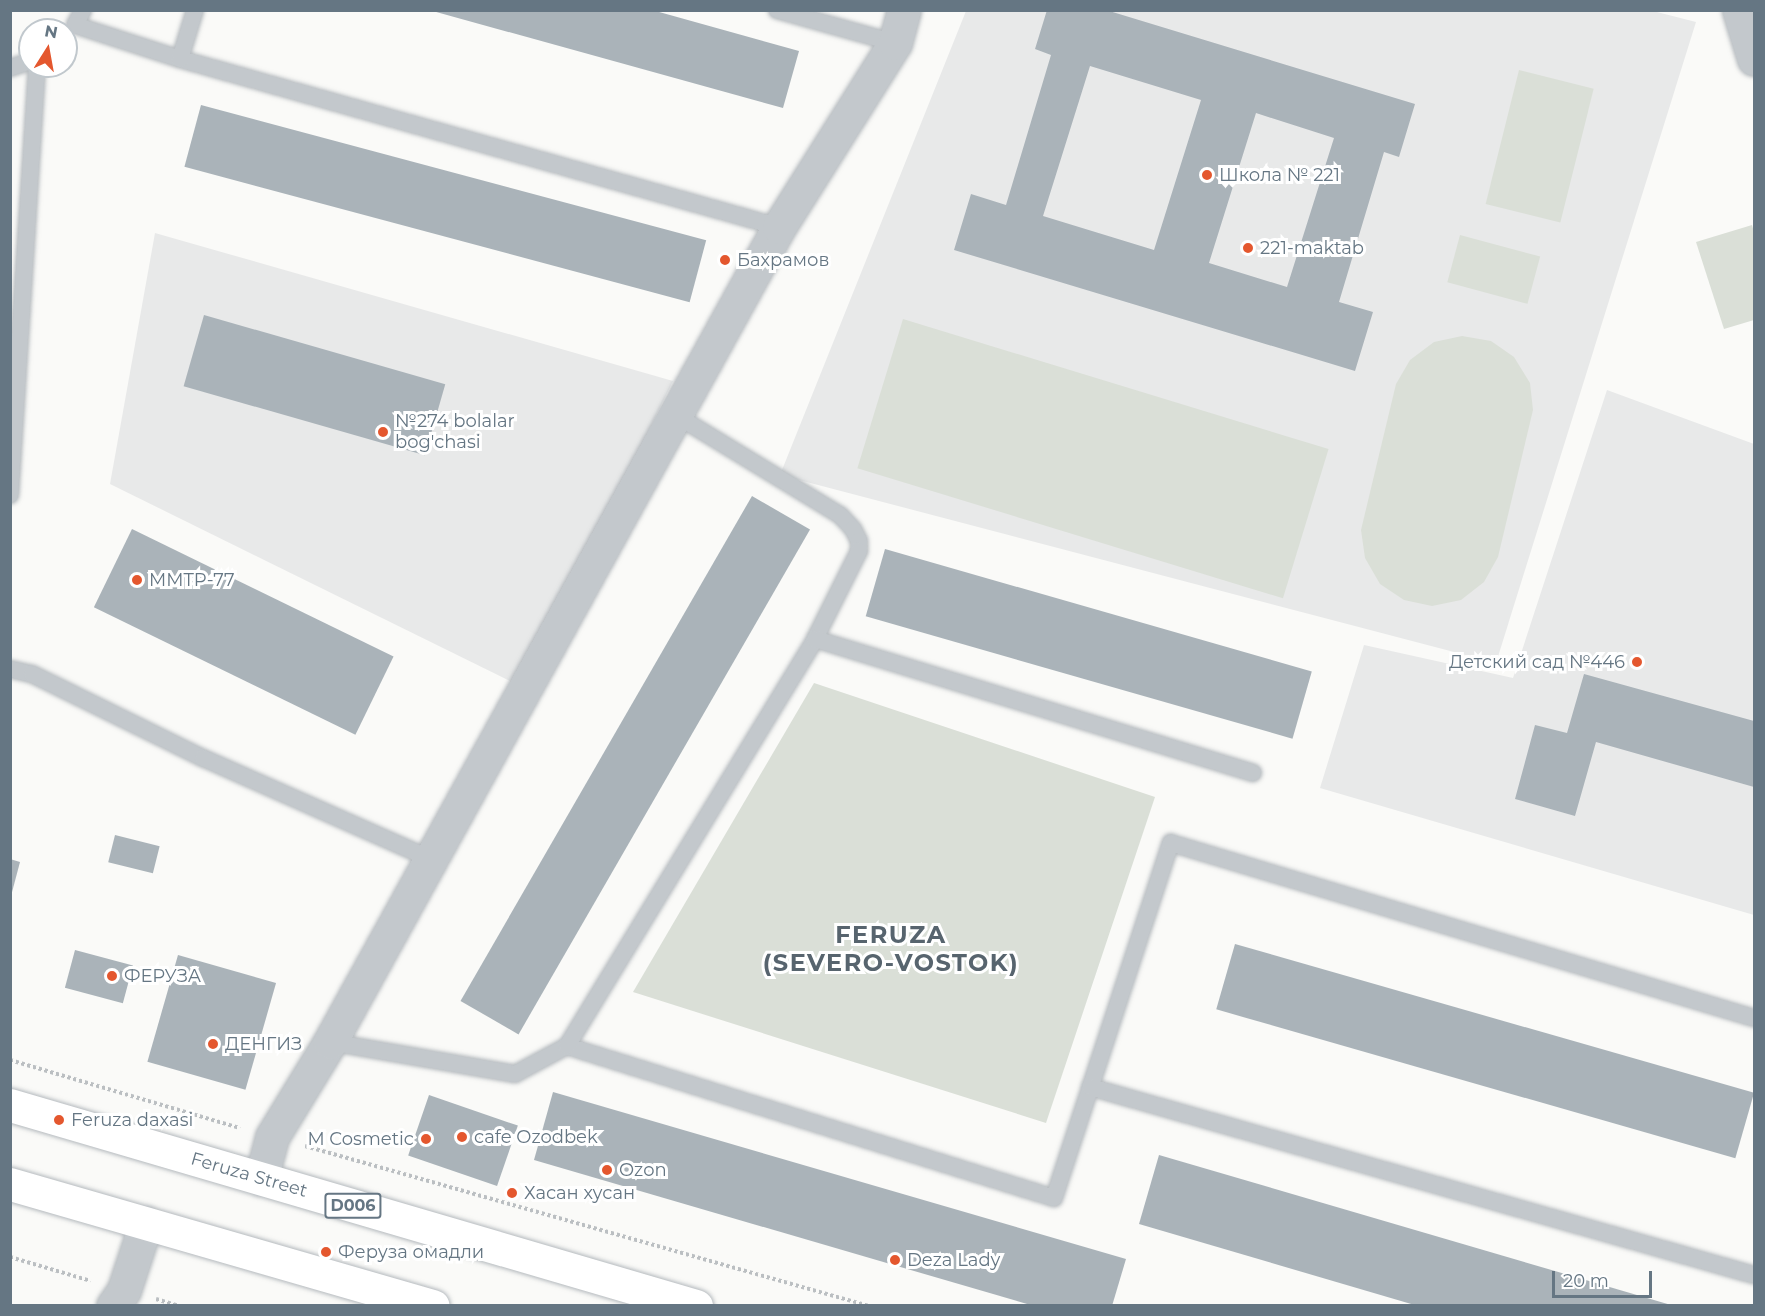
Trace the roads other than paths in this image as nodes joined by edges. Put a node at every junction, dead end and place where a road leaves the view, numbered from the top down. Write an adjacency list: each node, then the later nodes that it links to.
1 (195, 10): 8 (lane)
2 (777, 10): 7 (lane)
3 (904, 10): 7 (street)
4 (1739, 10): 6 (street)
5 (78, 24): 8 (lane)
6 (1753, 41)
7 (895, 43): 10 (street)
8 (180, 59): 10 (lane)
9 (36, 78): 12 (lane)
10 (779, 228): 11 (street)
11 (677, 416): 13 (lane); 16 (street)
12 (10, 495)
13 (815, 639): 15 (lane); 19 (lane)
14 (10, 669): 16 (lane)
15 (1253, 773)
16 (431, 859): 18 (street)
17 (1755, 1018): 20 (lane)
18 (330, 1042): 19 (lane); 22 (street)
19 (567, 1046): 20 (lane)
20 (1090, 1087): 25 (lane)
21 (10, 1106): 22 (main road, Feruza Street / D006)
22 (261, 1179): 28 (main road, Feruza Street / D006)
23 (10, 1184): 24 (main road)
24 (146, 1223): 26 (street); 27 (main road)
25 (1755, 1275)
26 (113, 1305)
27 (433, 1305)
28 (696, 1305)

